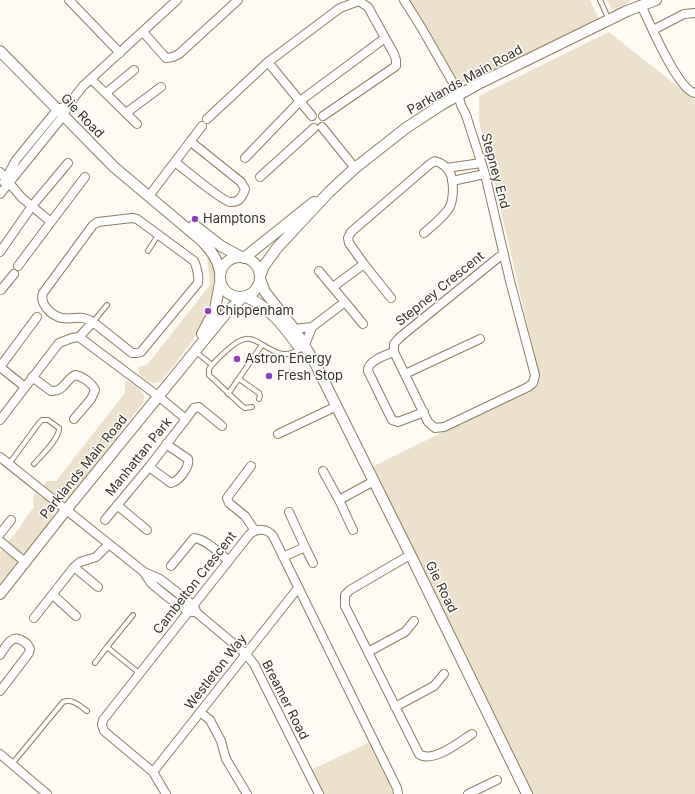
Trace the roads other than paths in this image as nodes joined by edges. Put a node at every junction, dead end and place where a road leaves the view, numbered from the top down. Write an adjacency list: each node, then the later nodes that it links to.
1 (69, 0): 14 (street)
2 (177, 0): 11 (street)
3 (238, 0): 11 (street)
4 (404, 0): 21 (street, Stepney End)
5 (600, 0): 9 (lane)
6 (656, 0): 7 (street, Parklands Main Road)
7 (643, 3): 9 (street, Parklands Main Road); 10 (street)
8 (695, 13): 10 (street)
9 (609, 20): 21 (street, Parklands Main Road)
10 (653, 30): 20 (street)
11 (143, 32): 14 (street)
12 (385, 38): 15 (street); 22 (street); 26 (street)
13 (0, 51): 23 (street, Gie Road)
14 (120, 53): 17 (street)
15 (268, 62): 22 (street); 29 (street)
16 (134, 70): 19 (street)
17 (91, 79): 19 (street); 23 (street)
18 (161, 87): 24 (street)
19 (106, 93): 24 (street)
20 (695, 93)
21 (458, 95): 33 (street, Stepney End); 34 (street, Parklands Main Road)
22 (300, 101): 25 (street); 30 (street)
23 (60, 113): 39 (street); 43 (street, Gie Road)
24 (126, 113): 27 (street)
25 (312, 116): 26 (street); 28 (street)
26 (322, 116): 28 (street)
27 (137, 124)
28 (318, 127): 34 (street); 38 (street)
29 (190, 142): 31 (street); 31 (street)
30 (245, 158)
31 (175, 162): 43 (street)
32 (68, 163): 44 (street)
33 (481, 163): 35 (street); 36 (street, Stepney End)
34 (355, 168): 41 (street, Parklands Main Road)
35 (447, 168): 40 (street); 52 (street)
36 (484, 174): 40 (street); 50 (street, Stepney End)
37 (85, 177): 45 (street)
38 (260, 177)
39 (5, 178): 42 (street); 44 (street)
40 (452, 181): 46 (street)
41 (329, 192): 51 (street, Parklands Main Road); 57 (street, Parklands Main Road)
42 (0, 194)
43 (149, 196): 51 (street, Gie Road); 55 (street, Gie Road)
44 (32, 206): 45 (street); 49 (street)
45 (51, 222): 53 (street)
46 (424, 232)
47 (158, 235): 48 (lane); 66 (street); 66 (street)
48 (148, 251)
49 (0, 252)
50 (504, 254): 75 (street, Stepney Crescent); 87 (street, Stepney Crescent)
51 (243, 257): 55 (street); 57 (street)
52 (364, 264): 59 (street); 62 (street)
53 (18, 266)
54 (318, 271): 59 (street)
55 (220, 272): 58 (street)
56 (14, 274): 60 (street)
57 (260, 278): 61 (street); 69 (street, Gie Road)
58 (220, 284): 61 (street); 74 (street, Parklands Main Road)
59 (333, 287): 63 (street)
60 (0, 290)
61 (245, 297): 73 (street, Gie Road); 74 (street, Parklands Main Road)
62 (391, 298)
63 (345, 302): 67 (street); 68 (street)
64 (107, 305): 66 (lane)
65 (37, 317): 77 (street)
66 (93, 322): 70 (street)
67 (363, 324)
68 (312, 327): 69 (street); 73 (street)
69 (294, 329): 73 (street, Gie Road)
70 (80, 337): 79 (street); 83 (street, Manhattan Park)
71 (480, 339): 78 (street)
72 (262, 345): 73 (lane); 76 (lane); 80 (lane)
73 (303, 347): 85 (street, Gie Road)
74 (193, 352): 76 (lane); 83 (street, Parklands Main Road)
75 (394, 352): 78 (street, Stepney Crescent); 87 (street)
76 (212, 365): 82 (lane)
77 (0, 367): 81 (street)
78 (405, 374): 87 (street, Stepney Crescent)
79 (32, 377): 81 (street); 88 (street)
80 (239, 379): 82 (lane); 84 (lane)
81 (25, 387): 90 (street)
82 (228, 394): 86 (lane)
83 (158, 396): 89 (street, Manhattan Park); 103 (street, Parklands Main Road)
84 (259, 399)
85 (336, 406): 92 (street); 100 (street, Gie Road)
86 (252, 407)
87 (424, 412)
88 (74, 419)
89 (186, 419): 91 (street); 93 (street, Manhattan Park)
90 (0, 420)
91 (222, 426)
92 (278, 434)
93 (166, 444): 98 (street, Manhattan Park); 98 (street)
94 (0, 458): 95 (street, Breamer Road)
95 (9, 464): 96 (lane); 103 (street, Breamer Road)
96 (34, 464)
97 (251, 466): 109 (street)
98 (149, 467): 102 (street, Manhattan Park)
99 (323, 471): 101 (street)
100 (374, 481): 101 (street); 115 (street, Gie Road)
101 (338, 500): 108 (street)
102 (117, 505): 106 (street, Manhattan Park); 107 (street)
103 (66, 510): 112 (street, Breamer Road); 117 (street, Parklands Main Road)
104 (288, 512): 113 (street)
105 (11, 520): 110 (street)
106 (105, 520)
107 (147, 530)
108 (353, 530)
109 (255, 531): 114 (street, Cambelton Crescent); 116 (street, Cambelton Crescent)
110 (0, 534)
111 (0, 541): 117 (street)
112 (109, 544): 120 (street); 125 (street, Breamer Road)
113 (305, 547): 114 (street); 118 (street)
114 (283, 557): 122 (street, Cambelton Crescent)
115 (412, 557): 131 (street); 152 (street, Gie Road)
116 (228, 560): 119 (street); 125 (street, Cambelton Crescent)
117 (25, 562): 123 (street, Parklands Main Road)
118 (313, 563)
119 (171, 566)
120 (74, 567): 121 (street); 124 (street)
121 (98, 587)
122 (298, 588): 132 (street, Westleton Way); 150 (street, Cambelton Crescent)
123 (0, 594)
124 (53, 595): 127 (street); 128 (street)
125 (192, 610): 132 (street, Breamer Road); 135 (street, Cambelton Crescent)
126 (133, 615): 130 (lane)
127 (76, 616)
128 (34, 618)
129 (414, 621): 131 (street)
130 (108, 647): 134 (lane); 135 (lane)
131 (368, 652): 138 (street)
132 (246, 654): 140 (street, Westleton Way); 149 (street, Breamer Road)
133 (0, 655): 137 (street)
134 (96, 663)
135 (139, 673): 144 (street, Cambelton Crescent)
136 (444, 674): 138 (street)
137 (0, 691)
138 (395, 707): 141 (street)
139 (87, 711): 143 (lane)
140 (200, 712): 144 (street, Westleton Way); 148 (street)
141 (472, 734)
142 (0, 754): 143 (street)
143 (12, 764): 146 (street)
144 (153, 772): 147 (street, Cambelton Crescent)
145 (497, 780): 151 (street)
146 (47, 794)
147 (166, 794)
148 (247, 794)
149 (319, 794)
150 (398, 794)
151 (470, 794)
152 (527, 794)

